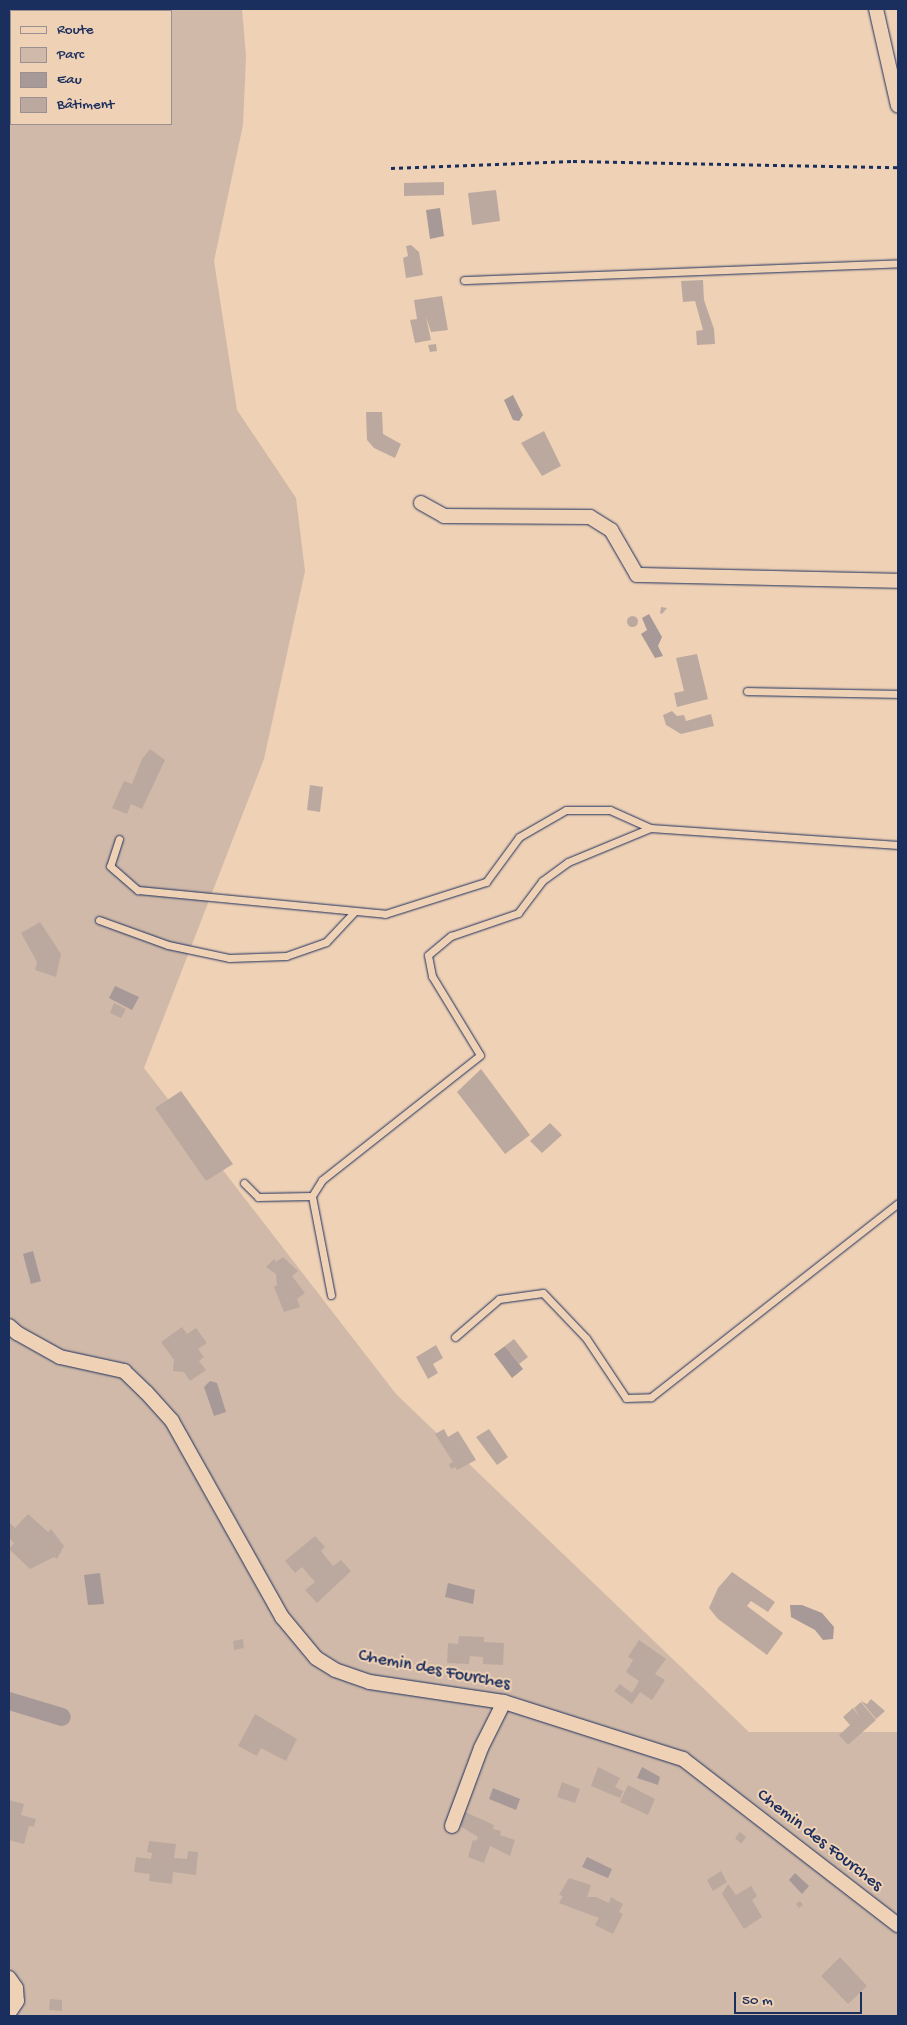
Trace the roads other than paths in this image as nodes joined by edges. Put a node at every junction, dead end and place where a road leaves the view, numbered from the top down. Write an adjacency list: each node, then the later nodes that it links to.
1 (876, 9): 2 (street)
2 (898, 106)
3 (898, 263): 4 (lane)
4 (464, 280)
5 (421, 502): 6 (street)
6 (898, 581)
7 (747, 691): 8 (lane)
8 (898, 694)
9 (650, 828): 11 (lane); 12 (lane); 15 (lane)
10 (119, 839): 12 (lane)
11 (898, 845)
12 (355, 911): 13 (lane)
13 (99, 920)
14 (244, 1183): 15 (lane)
15 (312, 1196): 17 (lane)
16 (898, 1203): 19 (lane)
17 (331, 1295)
18 (9, 1326): 20 (street, Chemin des Fourches)
19 (455, 1336)
20 (504, 1702): 21 (street); 22 (street, Chemin des Fourches)
21 (452, 1826)
22 (898, 1925)
23 (9, 1978): 24 (street)
24 (9, 2013)

